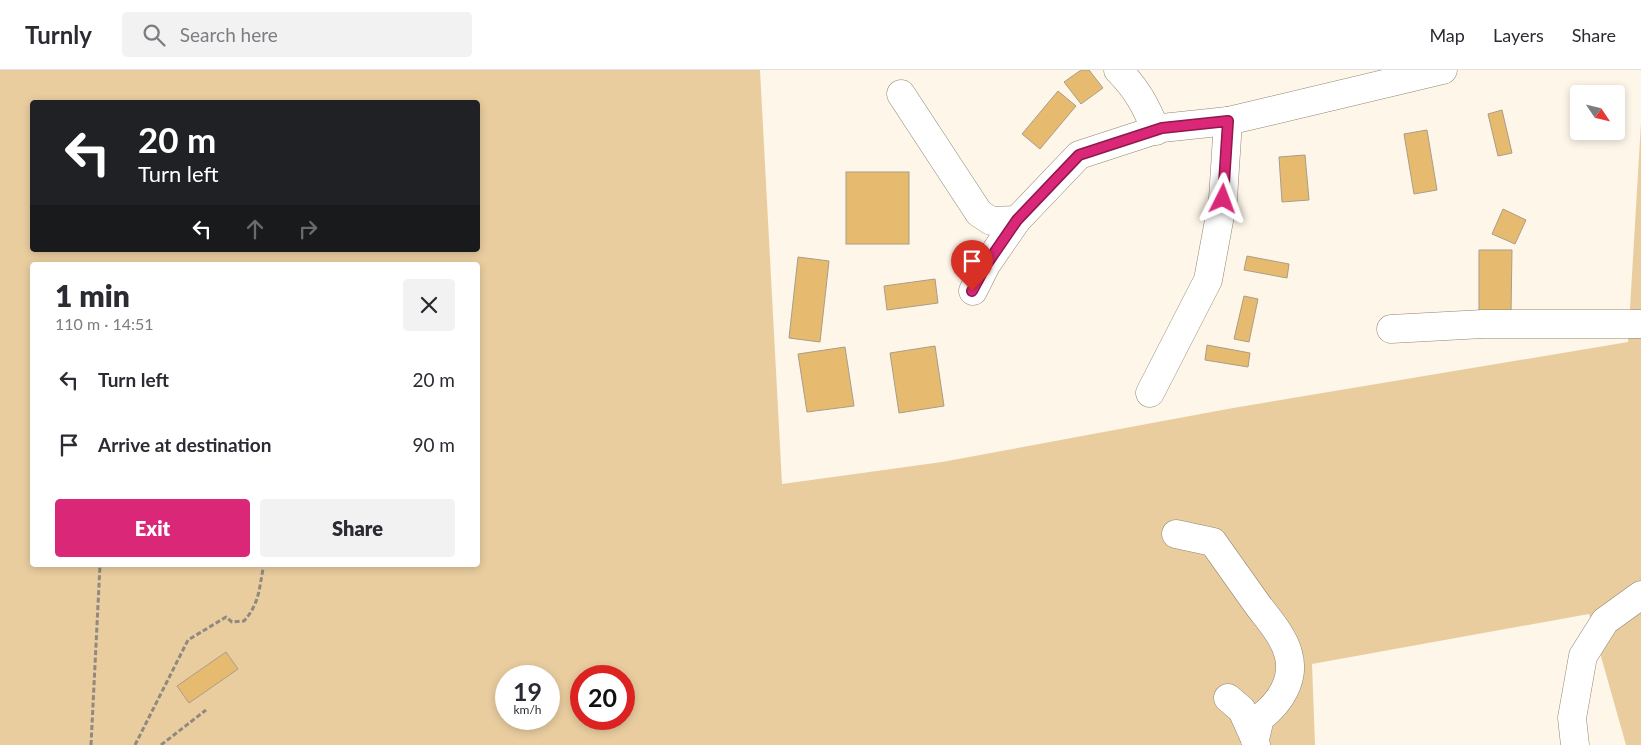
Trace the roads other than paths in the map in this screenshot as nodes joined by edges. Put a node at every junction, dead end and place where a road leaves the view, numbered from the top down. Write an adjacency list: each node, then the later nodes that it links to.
1 (1118, 70): 5 (lane)
2 (1443, 70): 4 (lane)
3 (901, 94): 6 (lane)
4 (1228, 121): 5 (lane); 10 (lane)
5 (1156, 131): 6 (lane)
6 (1017, 220): 7 (lane)
7 (972, 291)
8 (1641, 324): 9 (lane)
9 (1391, 329)
10 (1150, 393)
11 (1176, 534): 14 (lane)
12 (1641, 595): 15 (lane)
13 (1228, 698): 14 (lane)
14 (1256, 742)
15 (1575, 745)

